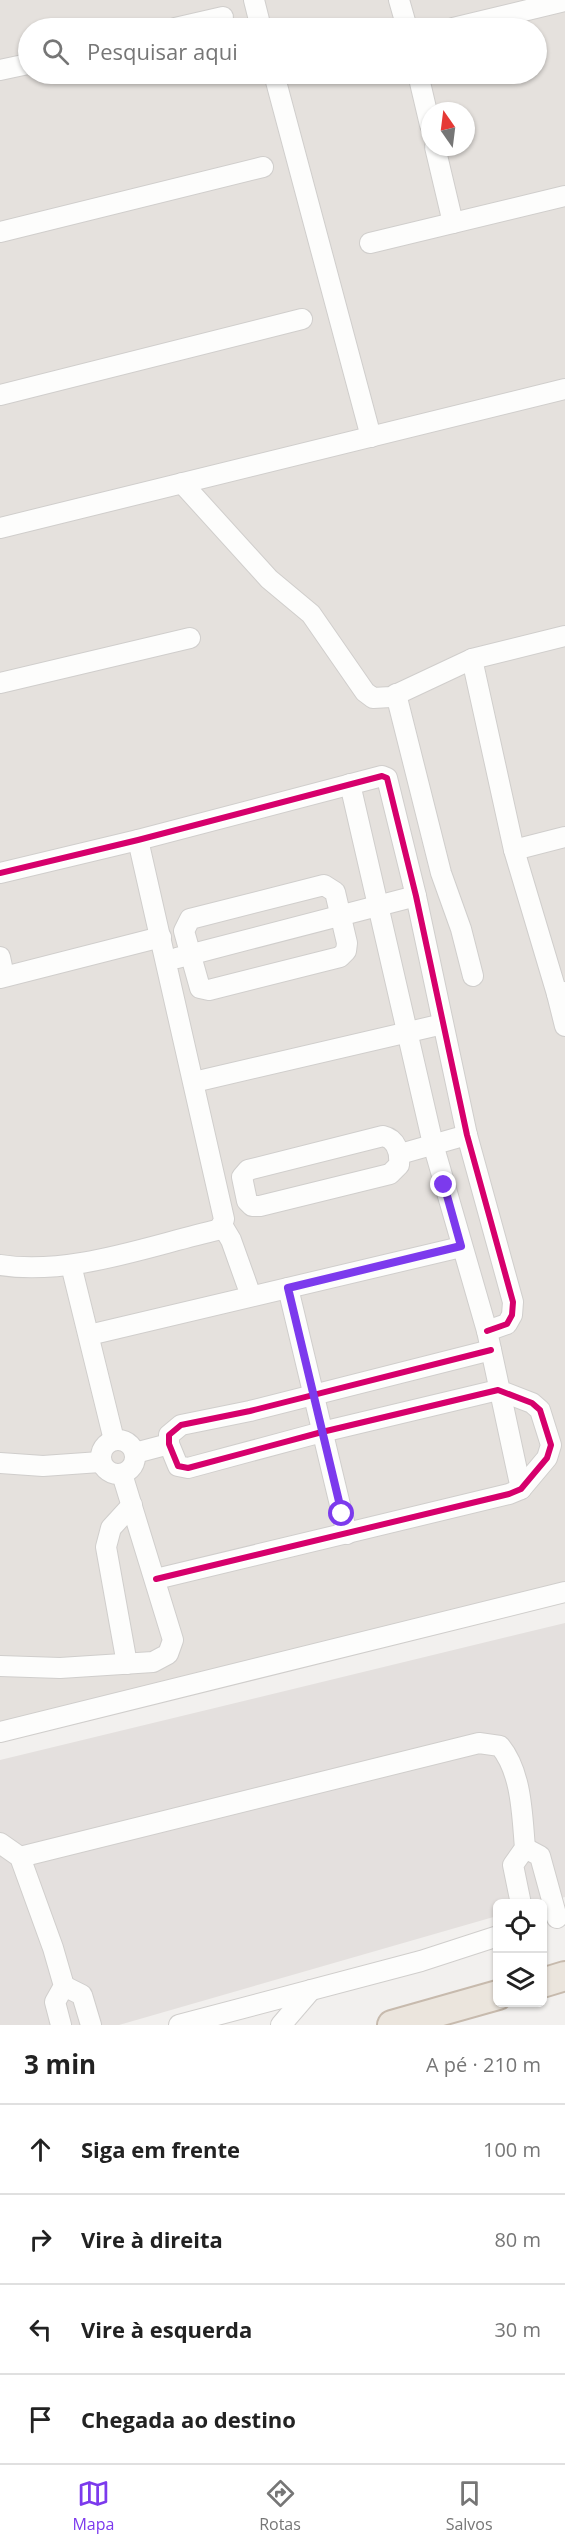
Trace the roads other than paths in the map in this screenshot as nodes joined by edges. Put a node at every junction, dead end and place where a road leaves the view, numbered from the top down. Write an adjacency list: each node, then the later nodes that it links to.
1 (254, 0): 6 (street)
2 (399, 0): 7 (street)
3 (565, 1): 8 (street)
4 (223, 17): 5 (street)
5 (219, 18)
6 (258, 18)
7 (404, 18)
8 (494, 18)
9 (18, 66): 10 (street)
10 (0, 70)
11 (277, 84): 23 (street)
12 (420, 84): 13 (street)
13 (425, 102)
14 (437, 156): 17 (street)
15 (263, 167): 18 (street)
16 (565, 196): 17 (street)
17 (453, 223): 19 (street)
18 (0, 232)
19 (369, 243)
20 (302, 319): 22 (street)
21 (565, 389): 23 (street)
22 (0, 394)
23 (371, 437): 24 (street)
24 (182, 483): 25 (street); 30 (street)
25 (0, 528)
26 (565, 636): 28 (street)
27 (190, 638): 29 (street)
28 (472, 658): 30 (street); 34 (street)
29 (0, 683)
30 (396, 694): 43 (street)
31 (350, 784): 33 (street); 36 (street); 37 (street)
32 (565, 837): 34 (street)
33 (138, 840): 35 (street); 39 (street)
34 (514, 849): 44 (street)
35 (0, 873)
36 (416, 896): 37 (street); 45 (street)
37 (378, 908): 38 (street); 47 (street)
38 (341, 918): 40 (street); 40 (street); 40 (street)
39 (161, 937): 41 (street); 42 (street)
40 (190, 954): 41 (street)
41 (166, 961): 48 (street)
42 (2, 970)
43 (473, 976)
44 (561, 993): 46 (street)
45 (443, 1024): 47 (street); 49 (street)
46 (565, 1026)
47 (407, 1032): 48 (street); 50 (street)
48 (194, 1082): 53 (street)
49 (467, 1135): 50 (street); 61 (street)
50 (433, 1144): 51 (street); 55 (street)
51 (400, 1154): 52 (street); 52 (street)
52 (243, 1188): 53 (street)
53 (218, 1196): 54 (street)
54 (222, 1225): 57 (street); 59 (street)
55 (461, 1246): 58 (street); 61 (street)
56 (0, 1265): 57 (street)
57 (71, 1265): 60 (street)
58 (288, 1288): 59 (street); 63 (street)
59 (251, 1296): 60 (street)
60 (89, 1335): 65 (street)
61 (489, 1340): 62 (street); 63 (street)
62 (498, 1390): 64 (street); 71 (street); 71 (street)
63 (314, 1394): 64 (street); 66 (street)
64 (322, 1432): 66 (street); 73 (street)
65 (114, 1440): 67 (street); 68 (street)
66 (169, 1444): 67 (street)
67 (135, 1453): 70 (street)
68 (100, 1461): 69 (street); 70 (street)
69 (0, 1463)
70 (122, 1474): 72 (street)
71 (521, 1489): 73 (street)
72 (132, 1505): 74 (street); 76 (street)
73 (347, 1534): 74 (street)
74 (156, 1579): 76 (street)
75 (565, 1592): 78 (street)
76 (127, 1664): 77 (street)
77 (0, 1666)
78 (0, 1732)
79 (0, 1843): 81 (street)
80 (525, 1848): 81 (street); 82 (street); 83 (street)
81 (20, 1857): 87 (street)
82 (520, 1899)
83 (555, 1918)
84 (493, 1938): 88 (street)
85 (565, 1976): 86 (highway)
86 (547, 1982)
87 (64, 1986): 90 (street); 91 (street)
88 (311, 1990): 92 (street); 93 (street)
89 (493, 1996): 94 (highway)
90 (61, 2025)
91 (91, 2025)
92 (179, 2025)
93 (280, 2025)
94 (392, 2025)

